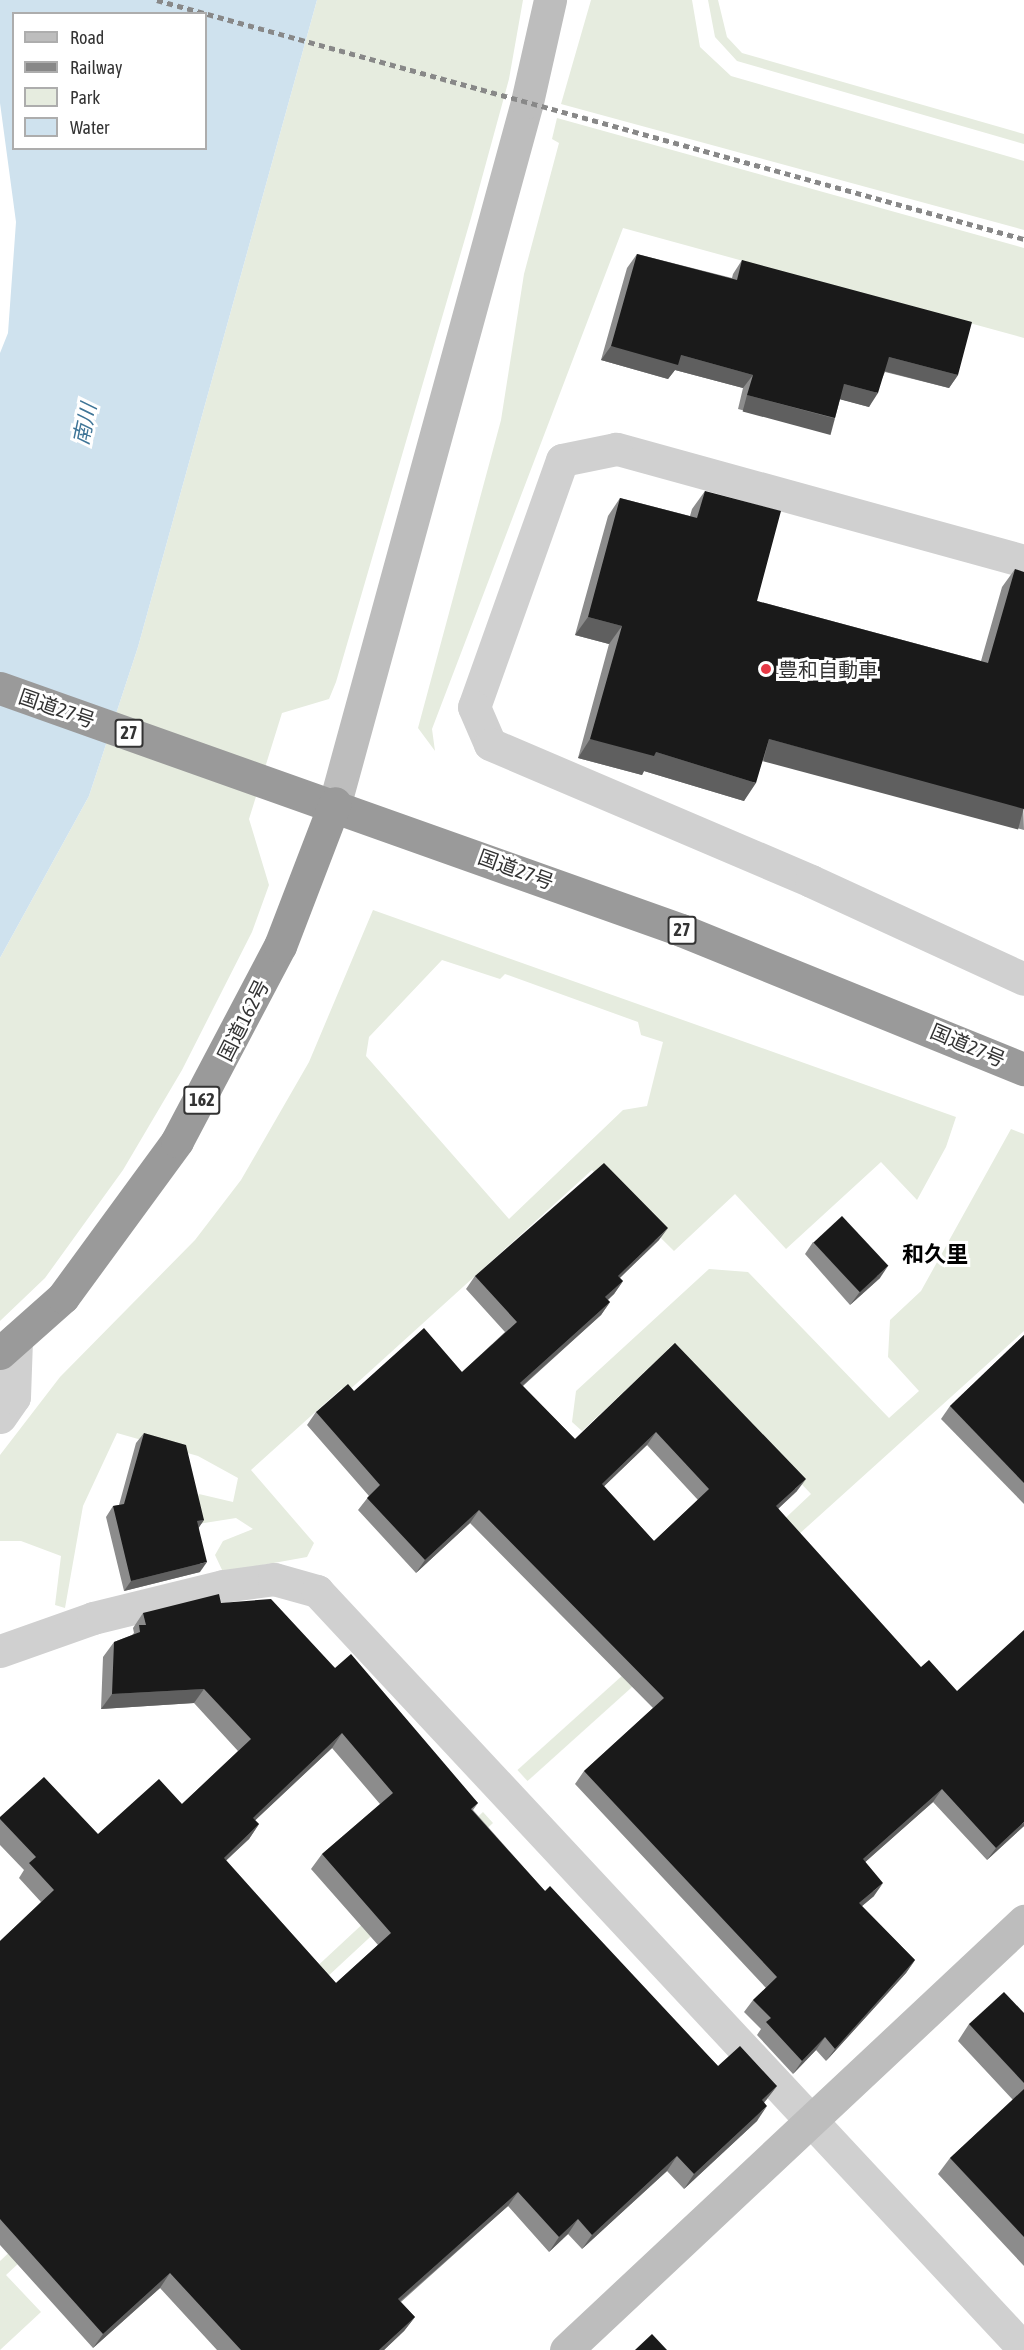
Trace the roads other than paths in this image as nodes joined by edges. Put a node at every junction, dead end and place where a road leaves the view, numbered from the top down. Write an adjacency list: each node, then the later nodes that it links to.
1 (550, 0): 4 (street)
2 (1024, 561): 5 (street)
3 (0, 688): 4 (highway, 国道27号 / 27)
4 (335, 803): 6 (highway, 国道27号 / 27); 7 (highway, 国道162号 / 162)
5 (1024, 979)
6 (1024, 1069)
7 (8, 1346): 8 (street)
8 (0, 1417)
9 (0, 1651): 11 (street)
10 (1024, 1921): 11 (street)
11 (809, 2123): 12 (street); 13 (street)
12 (1024, 2349)
13 (566, 2350)

